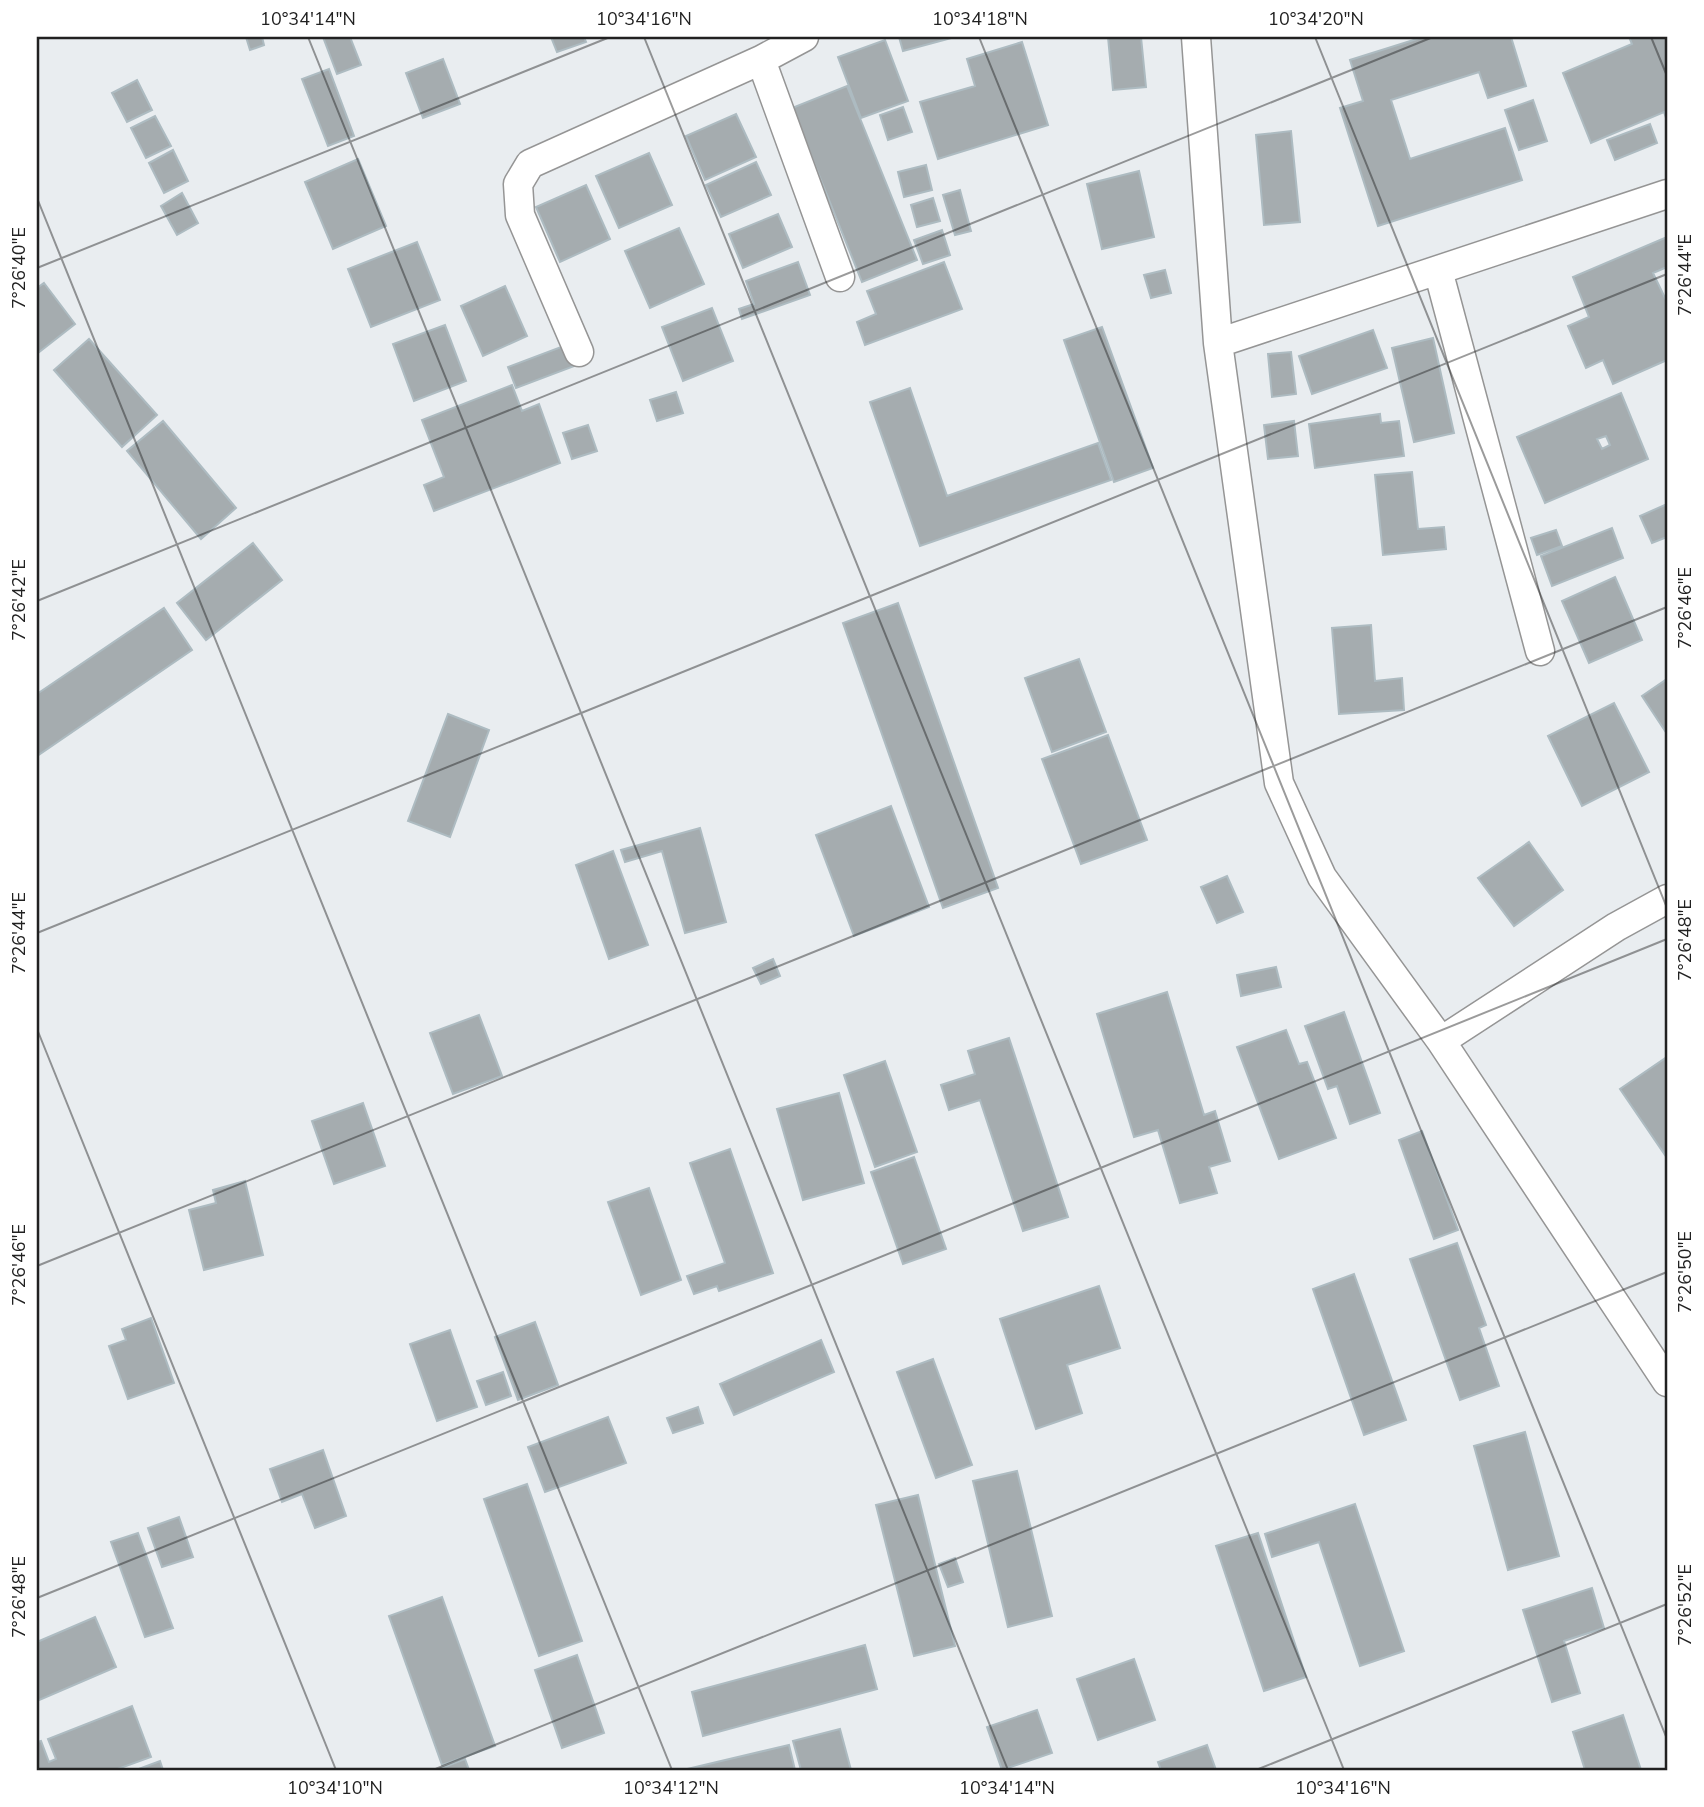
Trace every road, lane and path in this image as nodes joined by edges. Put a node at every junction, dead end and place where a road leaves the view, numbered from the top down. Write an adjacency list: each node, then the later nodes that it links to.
1 (804, 37): 3 (street)
2 (1196, 37): 7 (street)
3 (761, 60): 6 (street); 8 (street)
4 (1667, 194): 5 (street)
5 (1438, 270): 7 (street); 9 (street)
6 (841, 277)
7 (1218, 343): 11 (street)
8 (579, 352)
9 (1540, 651)
10 (1667, 899): 11 (street)
11 (1441, 1041): 12 (street)
12 (1667, 1382)

